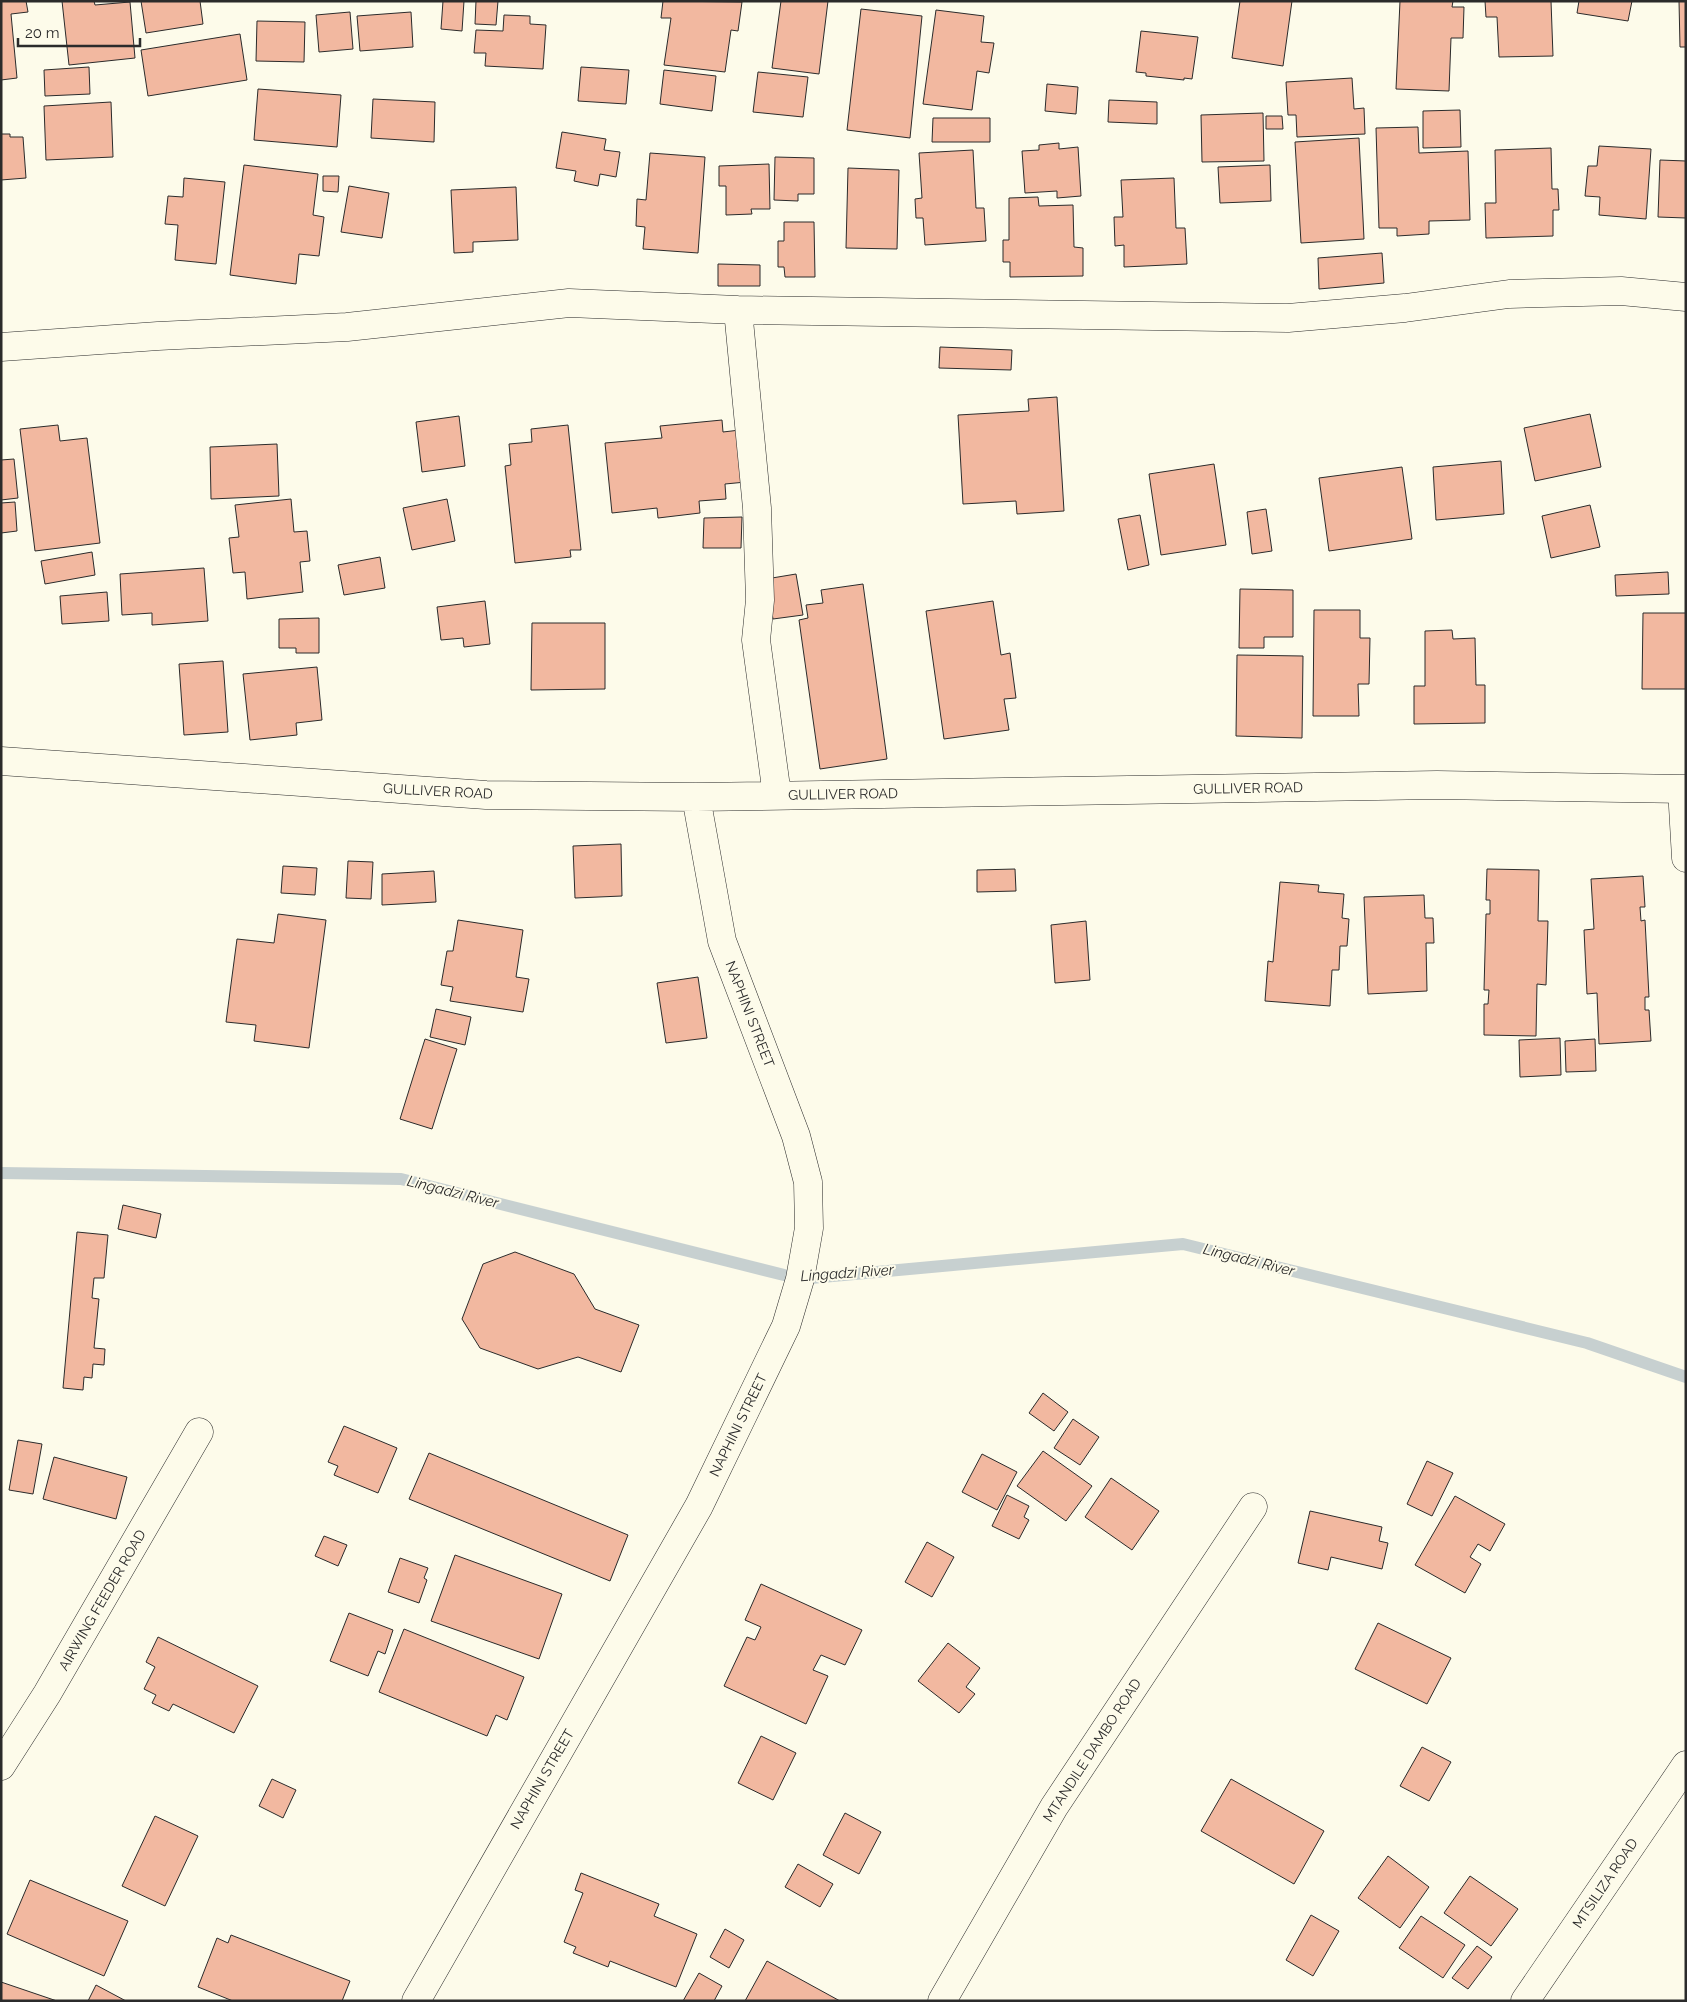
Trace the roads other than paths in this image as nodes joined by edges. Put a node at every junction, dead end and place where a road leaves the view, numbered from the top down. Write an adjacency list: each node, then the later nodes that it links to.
1 (1686, 297): 2 (street)
2 (738, 310): 3 (street); 6 (street)
3 (1, 348)
4 (1, 761): 7 (street, GULLIVER ROAD)
5 (1684, 789): 6 (street, GULLIVER ROAD); 8 (street)
6 (777, 795): 7 (street, GULLIVER ROAD)
7 (696, 797): 13 (street, NAPHINI STREET)
8 (1686, 858)
9 (199, 1432): 12 (street, AIRWING FEEDER ROAD)
10 (1253, 1507): 14 (street, MTANDILE DAMBO ROAD)
11 (1686, 1765): 15 (street, MTSILIZA ROAD)
12 (1, 1766)
13 (416, 2001)
14 (942, 2001)
15 (1525, 2001)

